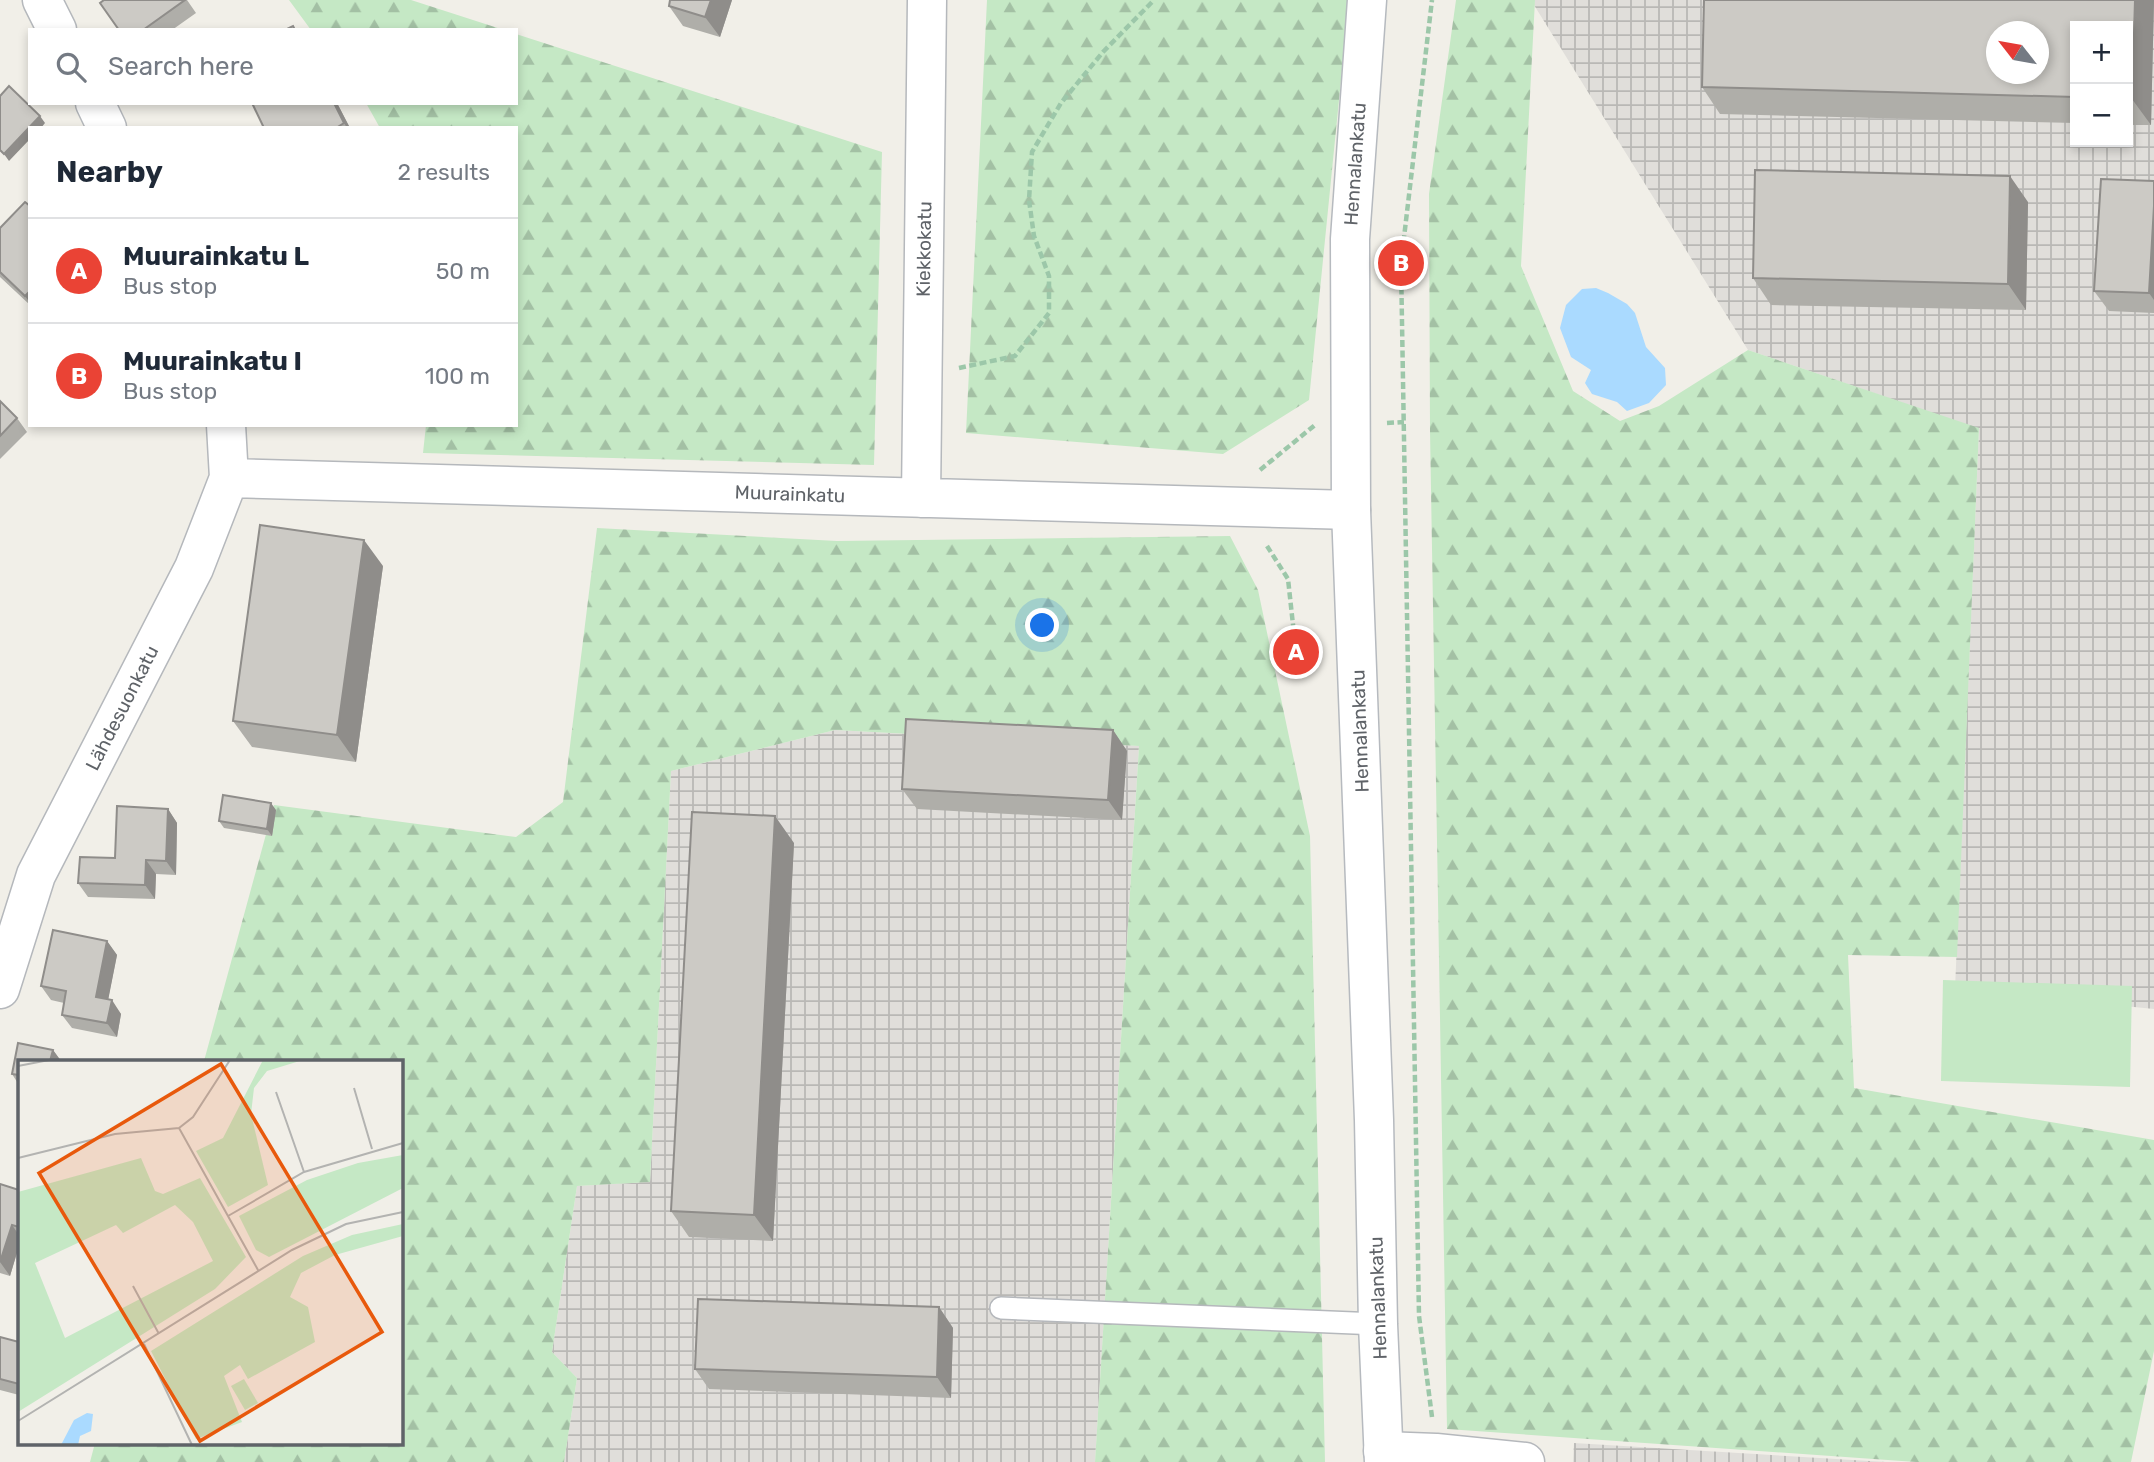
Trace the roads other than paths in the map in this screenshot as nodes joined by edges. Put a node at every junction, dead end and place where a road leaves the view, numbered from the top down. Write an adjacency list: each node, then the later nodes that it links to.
1 (42, 0): 4 (street)
2 (927, 0): 9 (street, Kiekkokatu)
3 (1367, 0): 10 (street, Hennalankatu)
4 (56, 28)
5 (95, 105): 6 (street)
6 (106, 126)
7 (226, 427): 8 (street, Lähdesuonkatu)
8 (229, 478): 9 (street, Muurainkatu); 11 (street, Lähdesuonkatu)
9 (922, 498): 10 (street, Muurainkatu)
10 (1351, 510): 13 (street, Hennalankatu)
11 (0, 989)
12 (1001, 1308): 13 (lane)
13 (1378, 1324): 14 (street, Hennalankatu)
14 (1384, 1457): 15 (street)
15 (1525, 1462)

